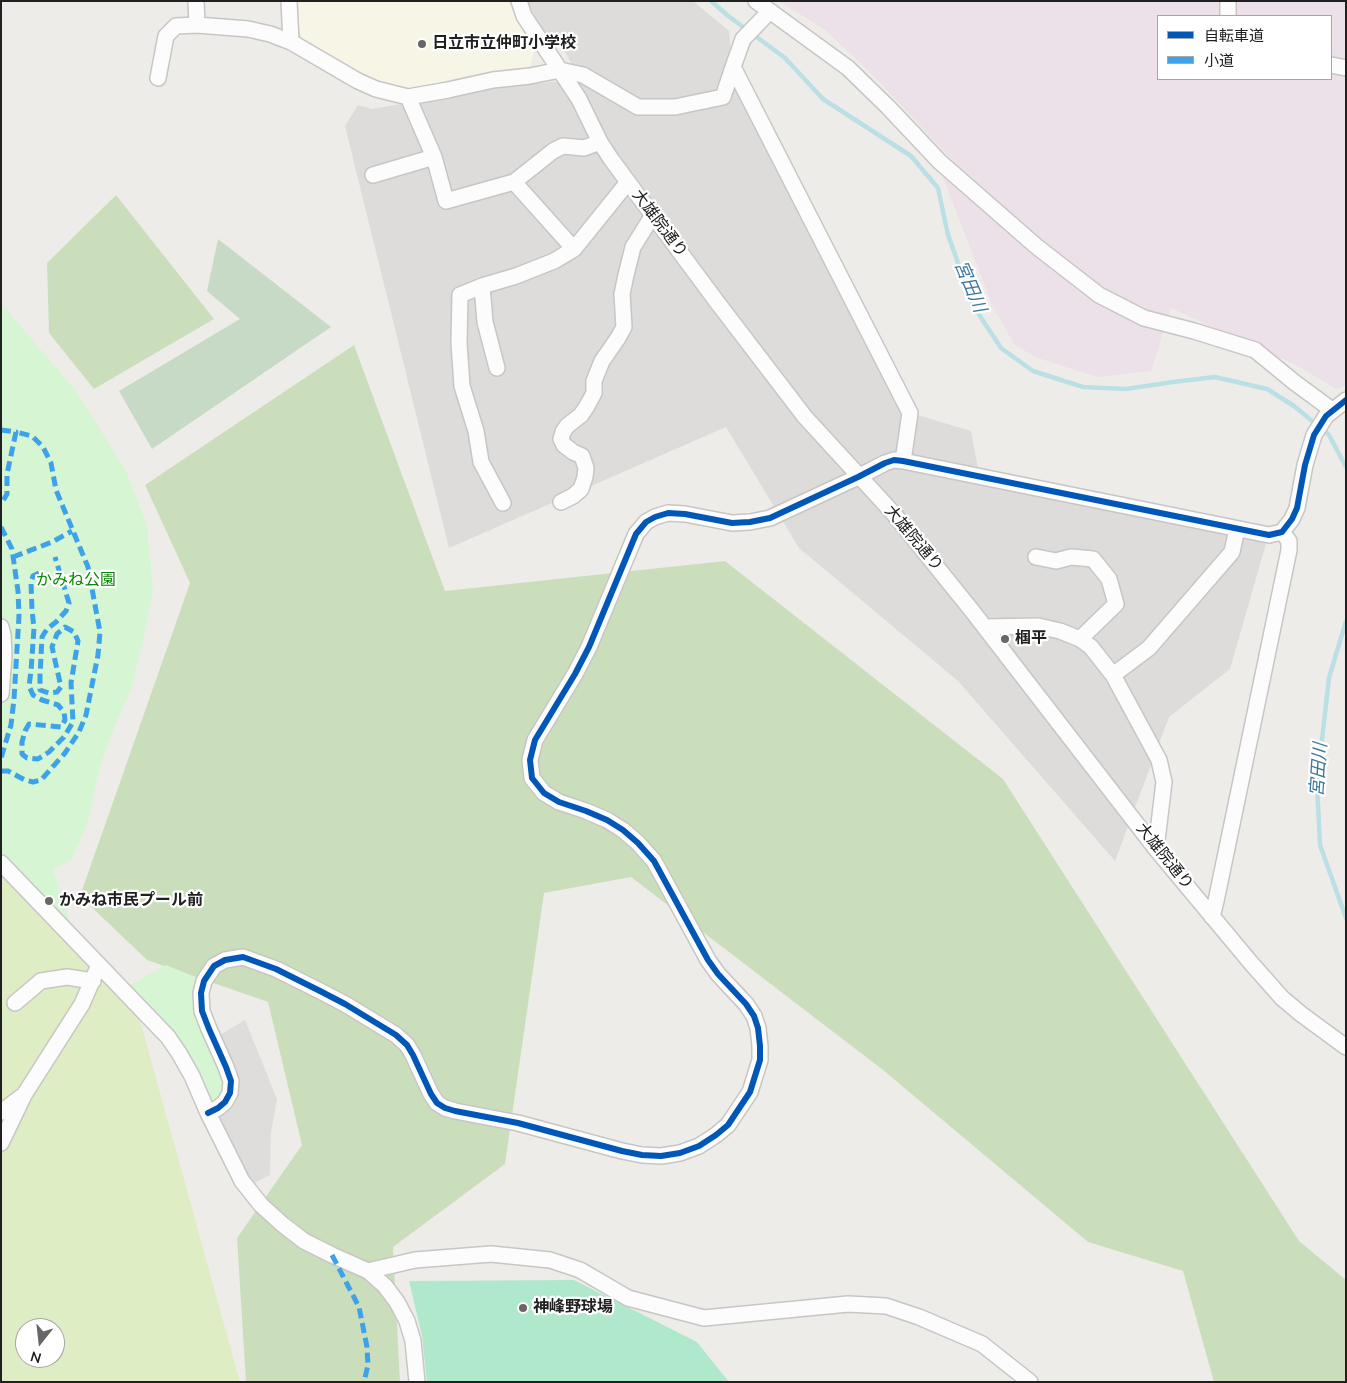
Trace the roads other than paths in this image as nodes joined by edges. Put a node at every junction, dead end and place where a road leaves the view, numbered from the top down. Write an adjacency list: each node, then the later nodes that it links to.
1 (196, 1): 8 (street)
2 (289, 1): 9 (street)
3 (519, 1): 13 (street, 大雄院通り)
4 (756, 1): 6 (street)
5 (1228, 1): 7 (street)
6 (770, 11): 11 (street); 26 (street)
7 (1228, 15)
8 (197, 25): 9 (street); 14 (street)
9 (291, 42): 15 (street)
10 (1332, 65): 12 (street)
11 (733, 67): 13 (street); 27 (street)
12 (1346, 68)
13 (560, 70): 15 (street); 16 (street, 大雄院通り)
14 (158, 78)
15 (408, 97): 17 (street)
16 (600, 142): 19 (street); 20 (street, 大雄院通り)
17 (434, 157): 18 (street); 19 (street)
18 (373, 176)
19 (514, 182): 22 (street)
20 (628, 182): 21 (street, 大雄院通り); 22 (street)
21 (653, 215): 28 (street, 大雄院通り); 29 (street)
22 (574, 249): 23 (street)
23 (482, 286): 24 (street); 30 (street)
24 (497, 368)
25 (1346, 400): 26 (street)
26 (1329, 413): 32 (street)
27 (903, 461): 28 (street); 31 (street)
28 (858, 477): 35 (street, 大雄院通り); 48 (street)
29 (560, 502)
30 (503, 503)
31 (1237, 529): 32 (street); 37 (street)
32 (1282, 532): 41 (street)
33 (1036, 557): 36 (street)
34 (1, 627): 38 (street)
35 (985, 627): 36 (street); 39 (street, 大雄院通り)
36 (1080, 639): 37 (street)
37 (1112, 674): 39 (street)
38 (1, 694)
39 (1156, 849): 41 (street, 大雄院通り)
40 (1, 864): 42 (street)
41 (1212, 917): 45 (street, 大雄院通り)
42 (99, 965): 43 (street); 48 (street)
43 (93, 981): 44 (street); 46 (street)
44 (15, 1003)
45 (1346, 1047)
46 (24, 1095): 47 (street); 49 (street)
47 (1, 1112)
48 (208, 1113): 50 (street)
49 (1, 1143)
50 (368, 1271): 51 (street); 52 (street)
51 (417, 1382)
52 (1030, 1382)

